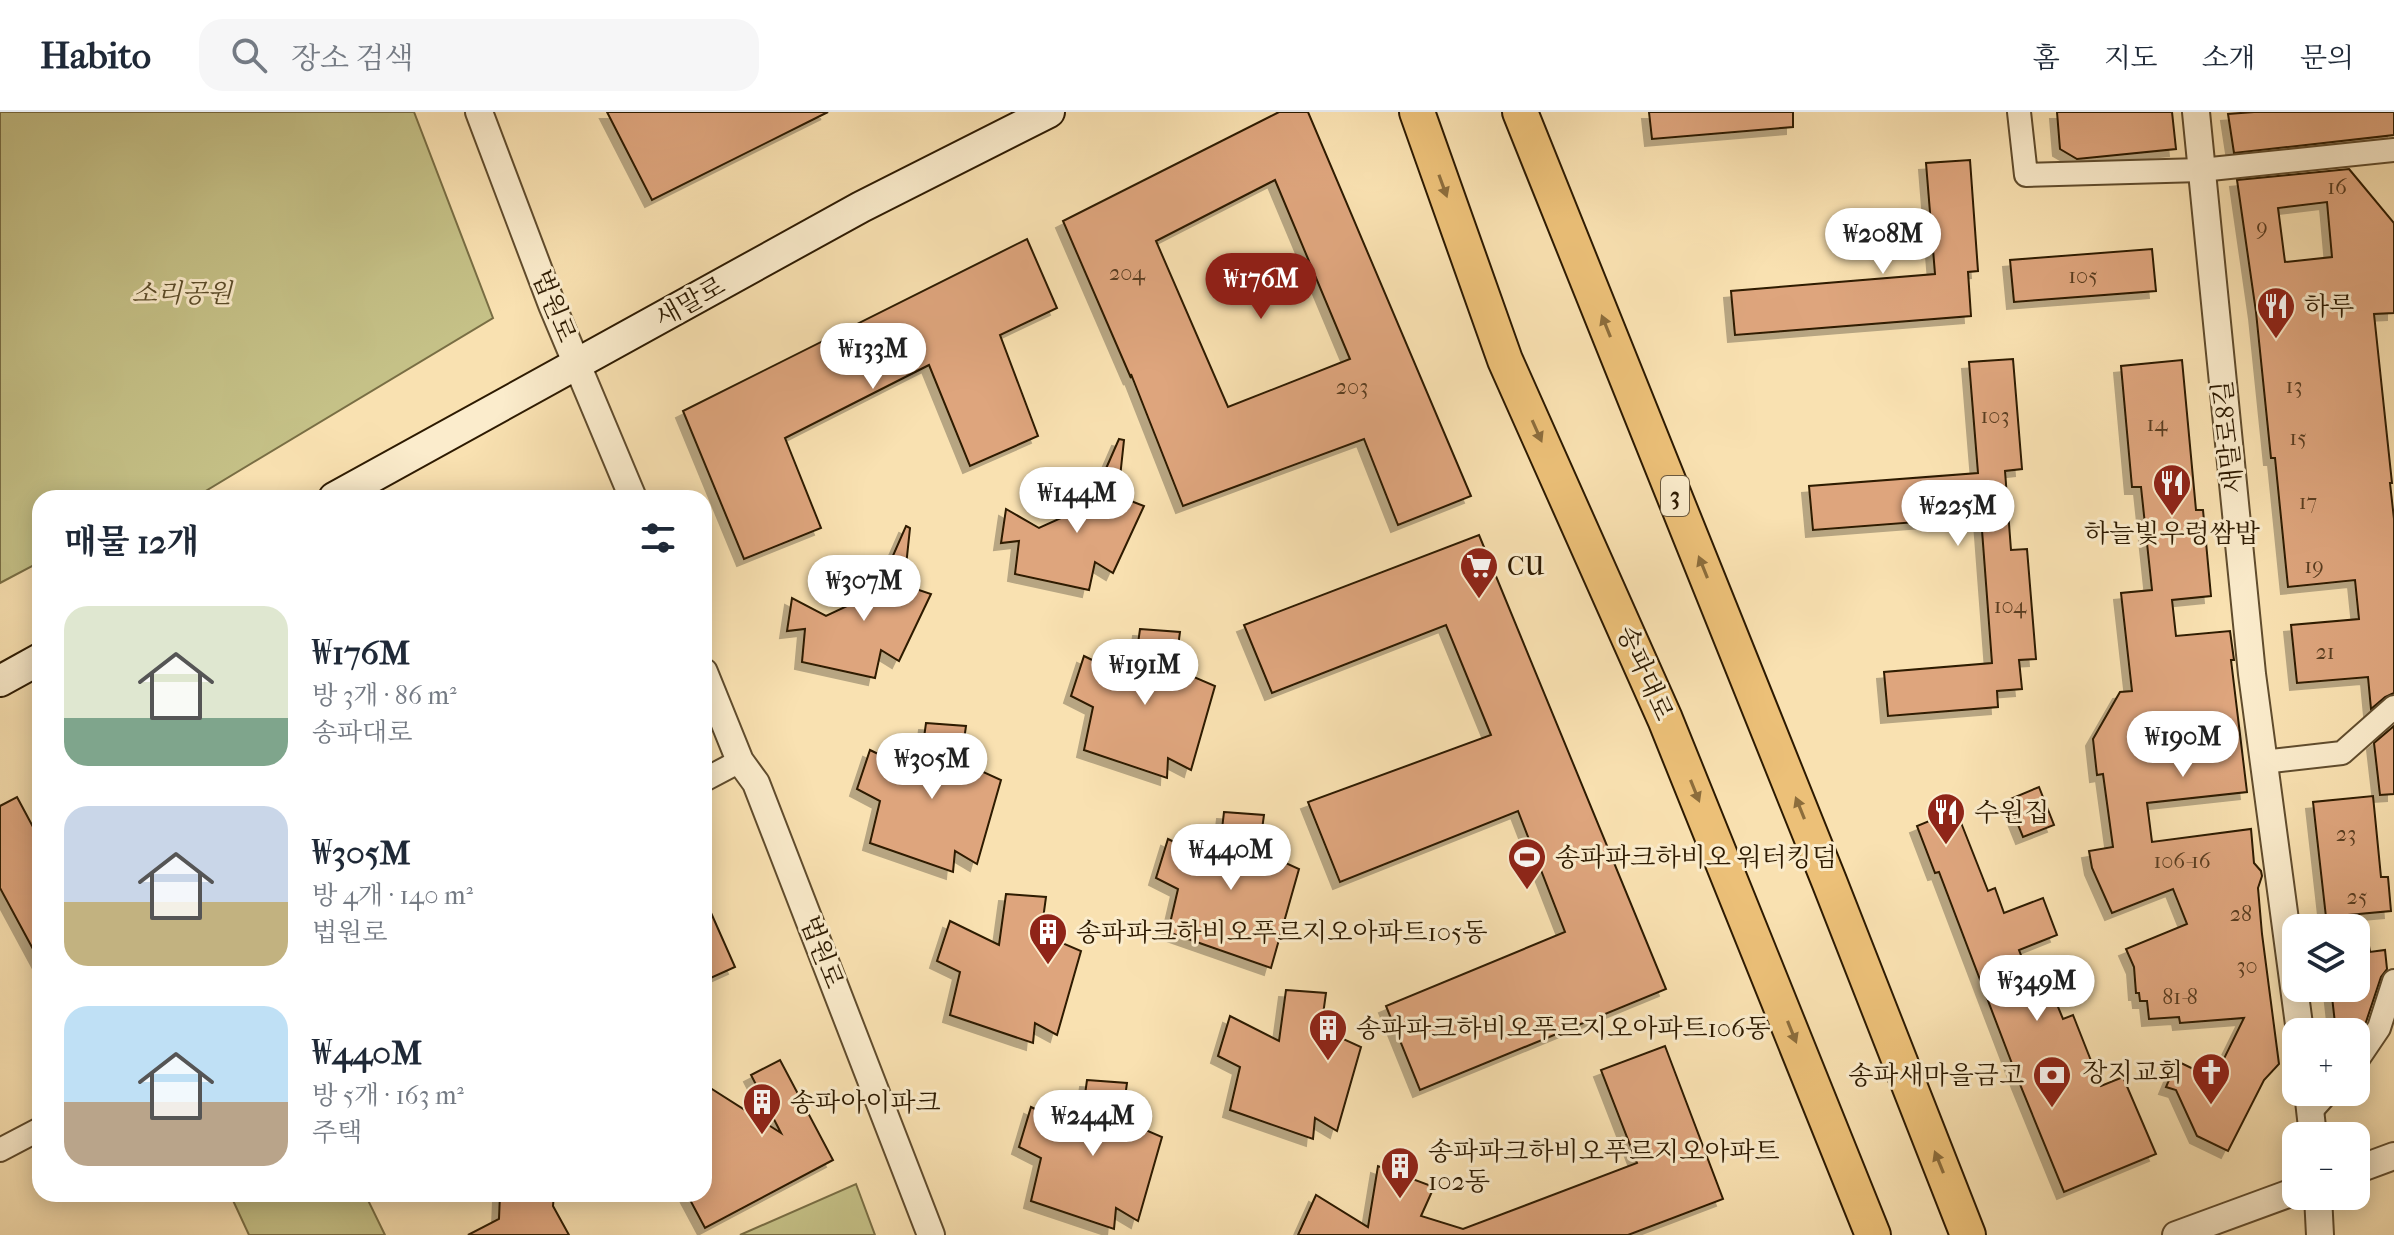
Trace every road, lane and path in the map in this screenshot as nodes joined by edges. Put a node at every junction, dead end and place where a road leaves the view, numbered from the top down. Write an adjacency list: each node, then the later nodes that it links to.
1 (479, 112): 9 (street, 법원로)
2 (1049, 112): 9 (main road, 새말로)
3 (1417, 112): 29 (main road, 송파대로, one-way to 29)
4 (1520, 112): 30 (main road, 3, one-way to 4)
5 (2019, 112): 8 (street)
6 (2196, 112): 8 (street, 새말로8길)
7 (2394, 150): 8 (street)
8 (2201, 170): 17 (street, 새말로8길)
9 (578, 365): 10 (main road, 새말로); 11 (street, 법원로)
10 (349, 490)
11 (630, 490)
12 (32, 663): 13 (main road)
13 (0, 681)
14 (712, 692): 16 (street, 법원로)
15 (2394, 707): 17 (street)
16 (740, 761): 18 (street); 28 (street, 법원로)
17 (2263, 762): 20 (street, 새말로8길)
18 (712, 776)
19 (2394, 981): 21 (street)
20 (2298, 1018)
21 (2370, 1041)
22 (32, 1133): 23 (street)
23 (0, 1150)
24 (2394, 1156): 25 (street)
25 (2370, 1165)
26 (2282, 1196): 31 (street)
27 (2319, 1210): 32 (street)
28 (931, 1235)
29 (1873, 1235)
30 (1968, 1235)
31 (2176, 1235)
32 (2320, 1235)

